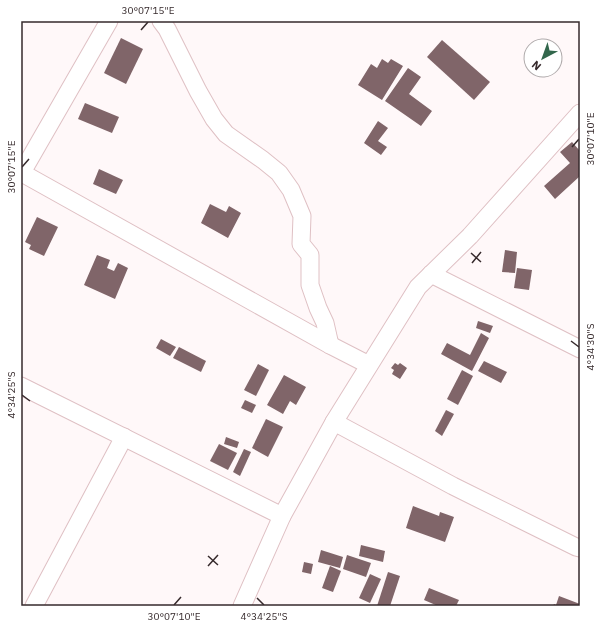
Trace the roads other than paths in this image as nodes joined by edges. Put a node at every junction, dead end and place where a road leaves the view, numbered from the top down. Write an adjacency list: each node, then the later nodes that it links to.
1 (109, 21): 4 (street)
2 (162, 21): 6 (street)
3 (580, 113): 5 (street)
4 (21, 173): 6 (street)
5 (431, 274): 7 (street); 8 (street)
6 (330, 345): 8 (street)
7 (580, 349)
8 (369, 365): 10 (street)
9 (21, 386): 11 (street)
10 (334, 422): 12 (street); 13 (street)
11 (124, 437): 12 (street); 14 (street)
12 (282, 516): 15 (street)
13 (580, 548)
14 (34, 606)
15 (242, 606)

